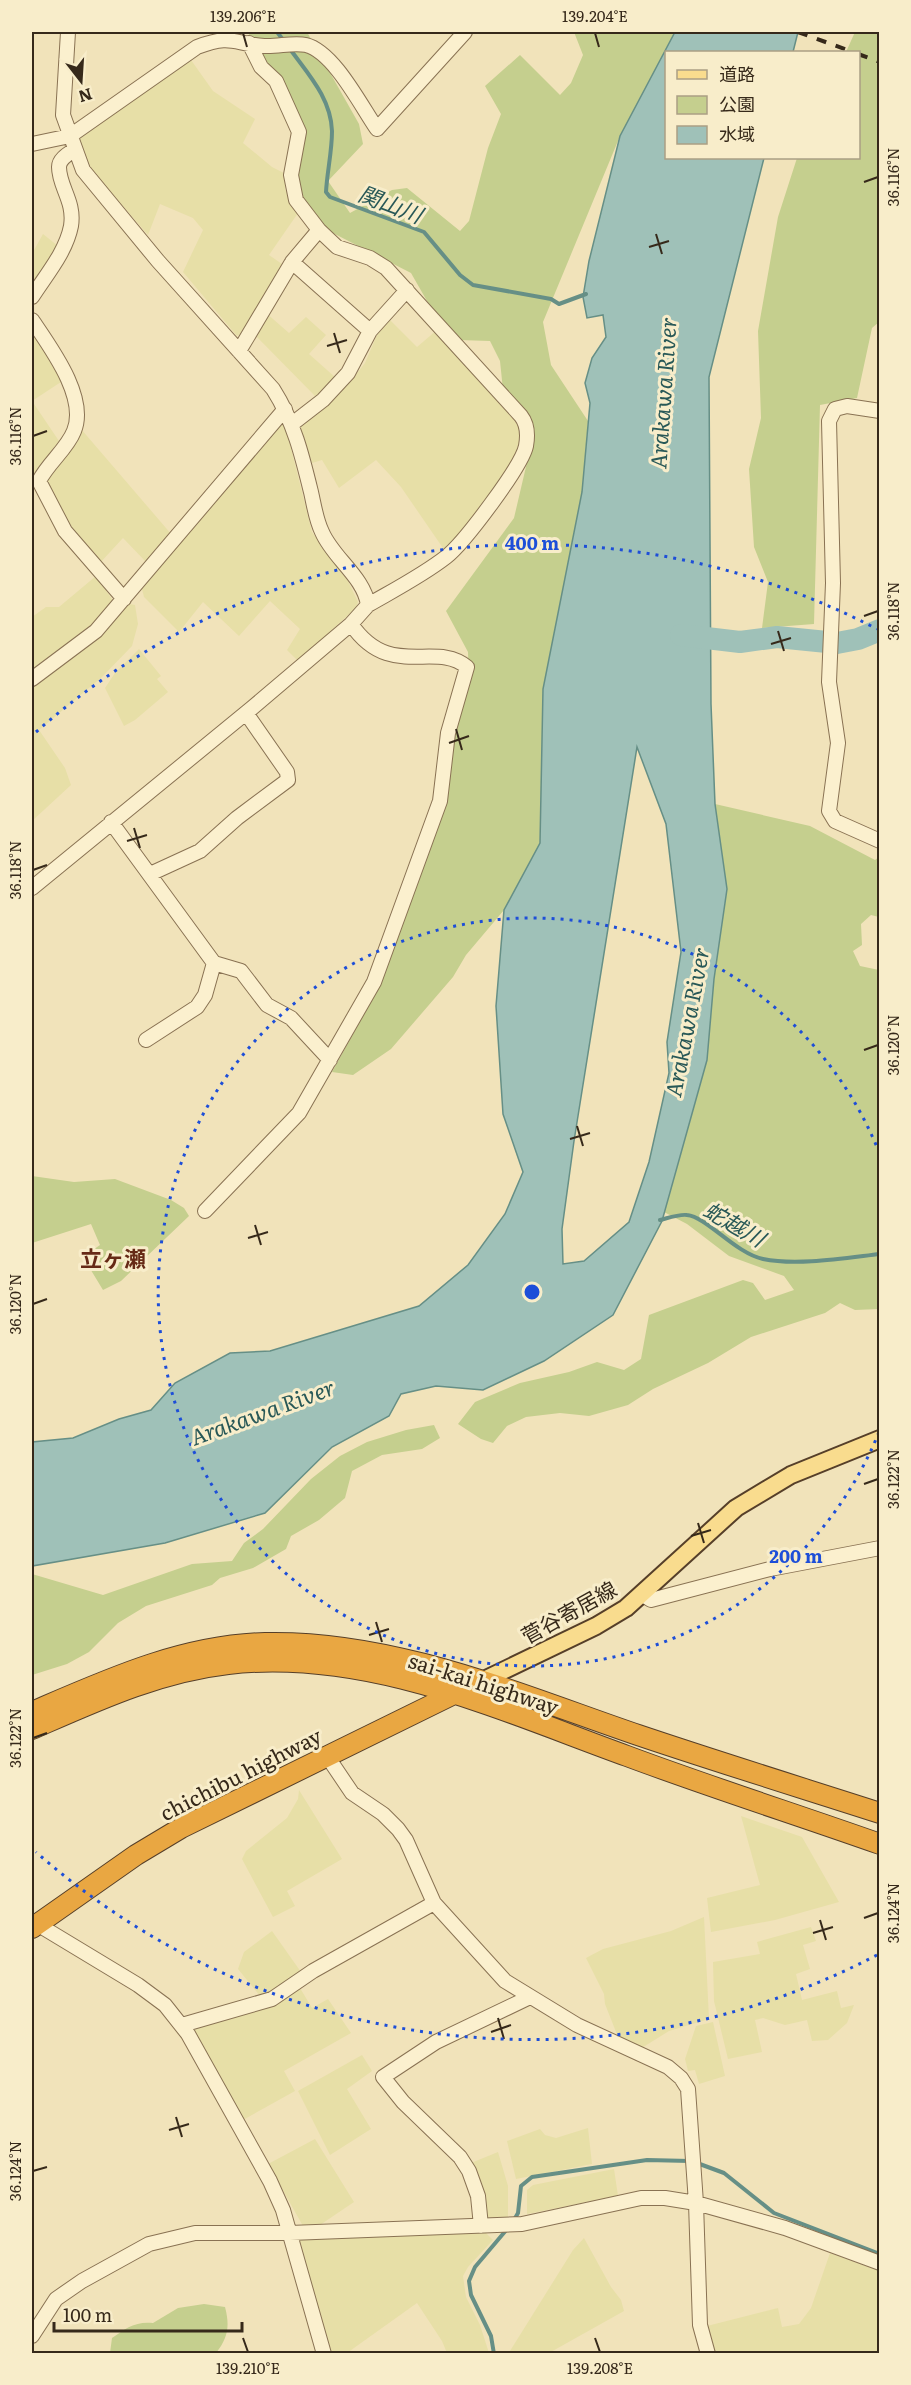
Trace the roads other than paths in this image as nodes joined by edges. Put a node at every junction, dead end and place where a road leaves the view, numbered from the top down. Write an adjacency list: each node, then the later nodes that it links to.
1 (68, 32): 4 (street)
2 (465, 32): 3 (street)
3 (249, 43): 4 (street); 7 (street)
4 (70, 136): 5 (street); 6 (street)
5 (32, 144)
6 (74, 150): 10 (street); 13 (street)
7 (319, 230): 8 (street); 9 (street)
8 (292, 262): 12 (street); 13 (street)
9 (407, 290): 12 (street); 18 (street)
10 (32, 297)
11 (32, 320): 17 (street)
12 (370, 331): 16 (street)
13 (239, 351): 14 (street)
14 (285, 409): 16 (street); 17 (street)
15 (879, 411): 23 (street)
16 (292, 424): 18 (street)
17 (124, 599): 20 (street)
18 (368, 605): 19 (street)
19 (351, 624): 21 (street); 28 (street)
20 (32, 679)
21 (246, 713): 22 (street); 24 (street)
22 (111, 822): 24 (street); 25 (street)
23 (879, 841)
24 (150, 874): 26 (street)
25 (32, 888)
26 (214, 963): 27 (street); 28 (street)
27 (146, 1040)
28 (330, 1060): 29 (street)
29 (205, 1211)
30 (879, 1439): 32 (main road, 菅谷寄居線)
31 (879, 1548): 32 (street)
32 (641, 1594): 35 (main road, 菅谷寄居線)
33 (265, 1643): 34 (highway); 35 (highway, sai-kai highway); 37 (highway, sai-kai highway)
34 (266, 1663): 36 (highway, sai-kai highway); 38 (highway, sai-kai highway)
35 (482, 1681): 36 (highway, chichibu highway); 39 (highway, sai-kai highway)
36 (455, 1694): 40 (highway, chichibu highway); 41 (highway, sai-kai highway)
37 (32, 1712)
38 (32, 1729)
39 (638, 1735): 41 (highway); 42 (highway, sai-kai highway)
40 (327, 1756): 44 (street); 45 (highway, chichibu highway)
41 (632, 1758): 43 (highway, sai-kai highway)
42 (879, 1813)
43 (879, 1844)
44 (434, 1903): 46 (street); 47 (street)
45 (36, 1921): 47 (street)
46 (530, 1997): 48 (street); 49 (street)
47 (182, 2025): 50 (street)
48 (696, 2203): 49 (street); 51 (street); 54 (street)
49 (481, 2226): 50 (street)
50 (290, 2233): 52 (street); 53 (street)
51 (879, 2263)
52 (32, 2336)
53 (324, 2354)
54 (708, 2354)

